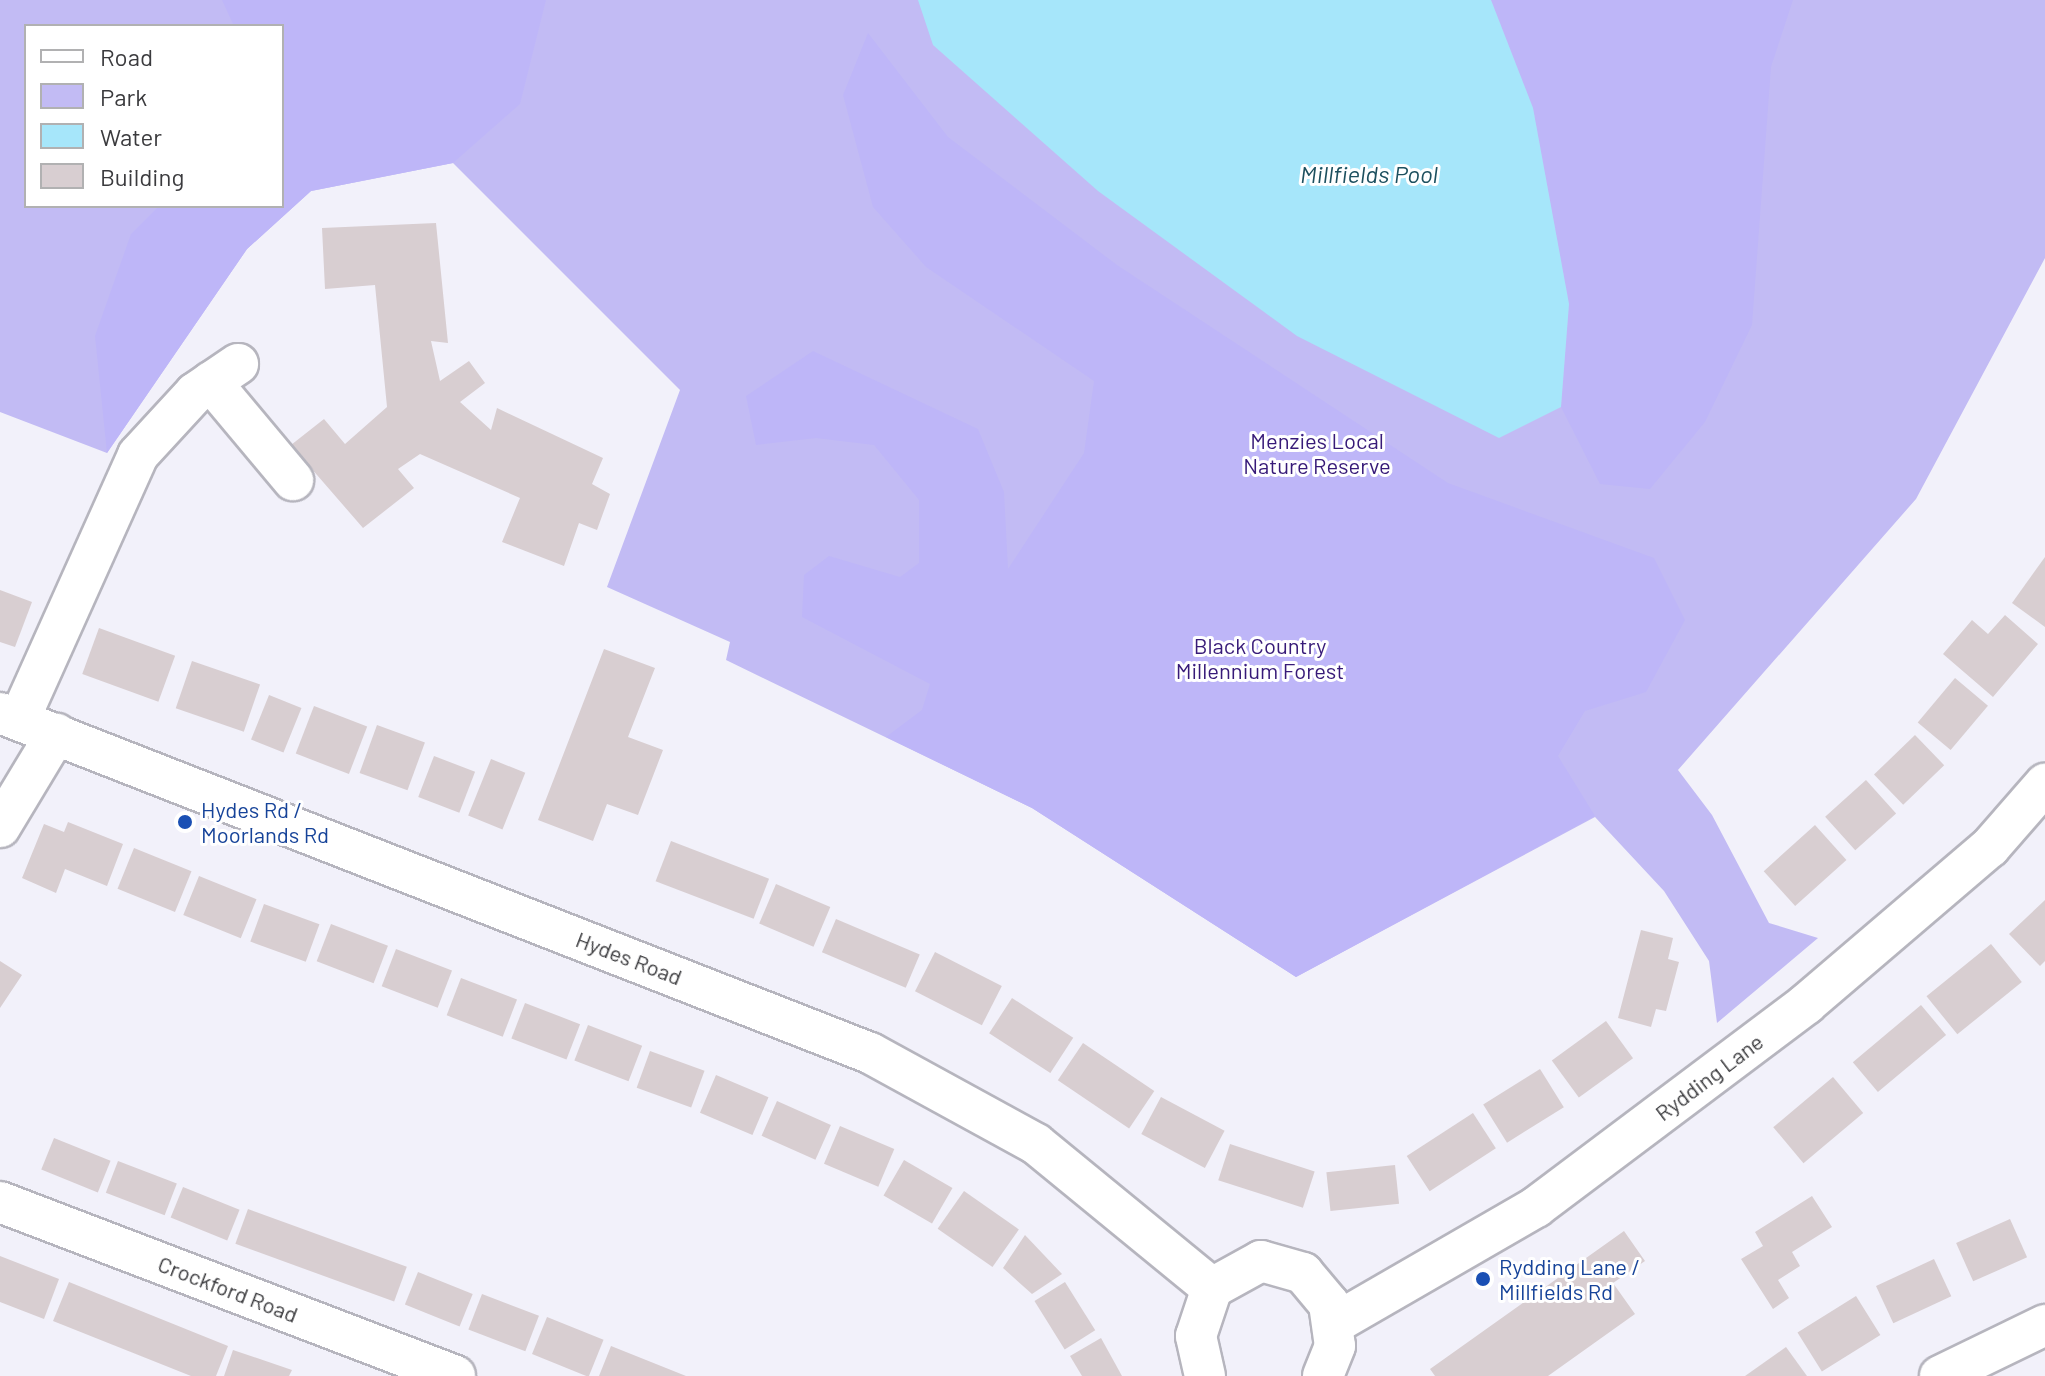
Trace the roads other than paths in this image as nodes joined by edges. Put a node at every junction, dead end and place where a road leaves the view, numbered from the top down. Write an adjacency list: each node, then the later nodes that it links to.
1 (293, 480): 2 (street)
2 (9, 717): 3 (street, Hydes Road)
3 (56, 734): 5 (street); 7 (street, Hydes Road)
4 (2045, 784): 8 (street, Rydding Lane)
5 (0, 827)
6 (0, 1202): 10 (street, Crockford Road)
7 (1212, 1288): 8 (street); 11 (street)
8 (1337, 1322): 12 (street)
9 (2045, 1325): 13 (street)
10 (455, 1376)
11 (1205, 1376)
12 (1323, 1376)
13 (1940, 1376)

